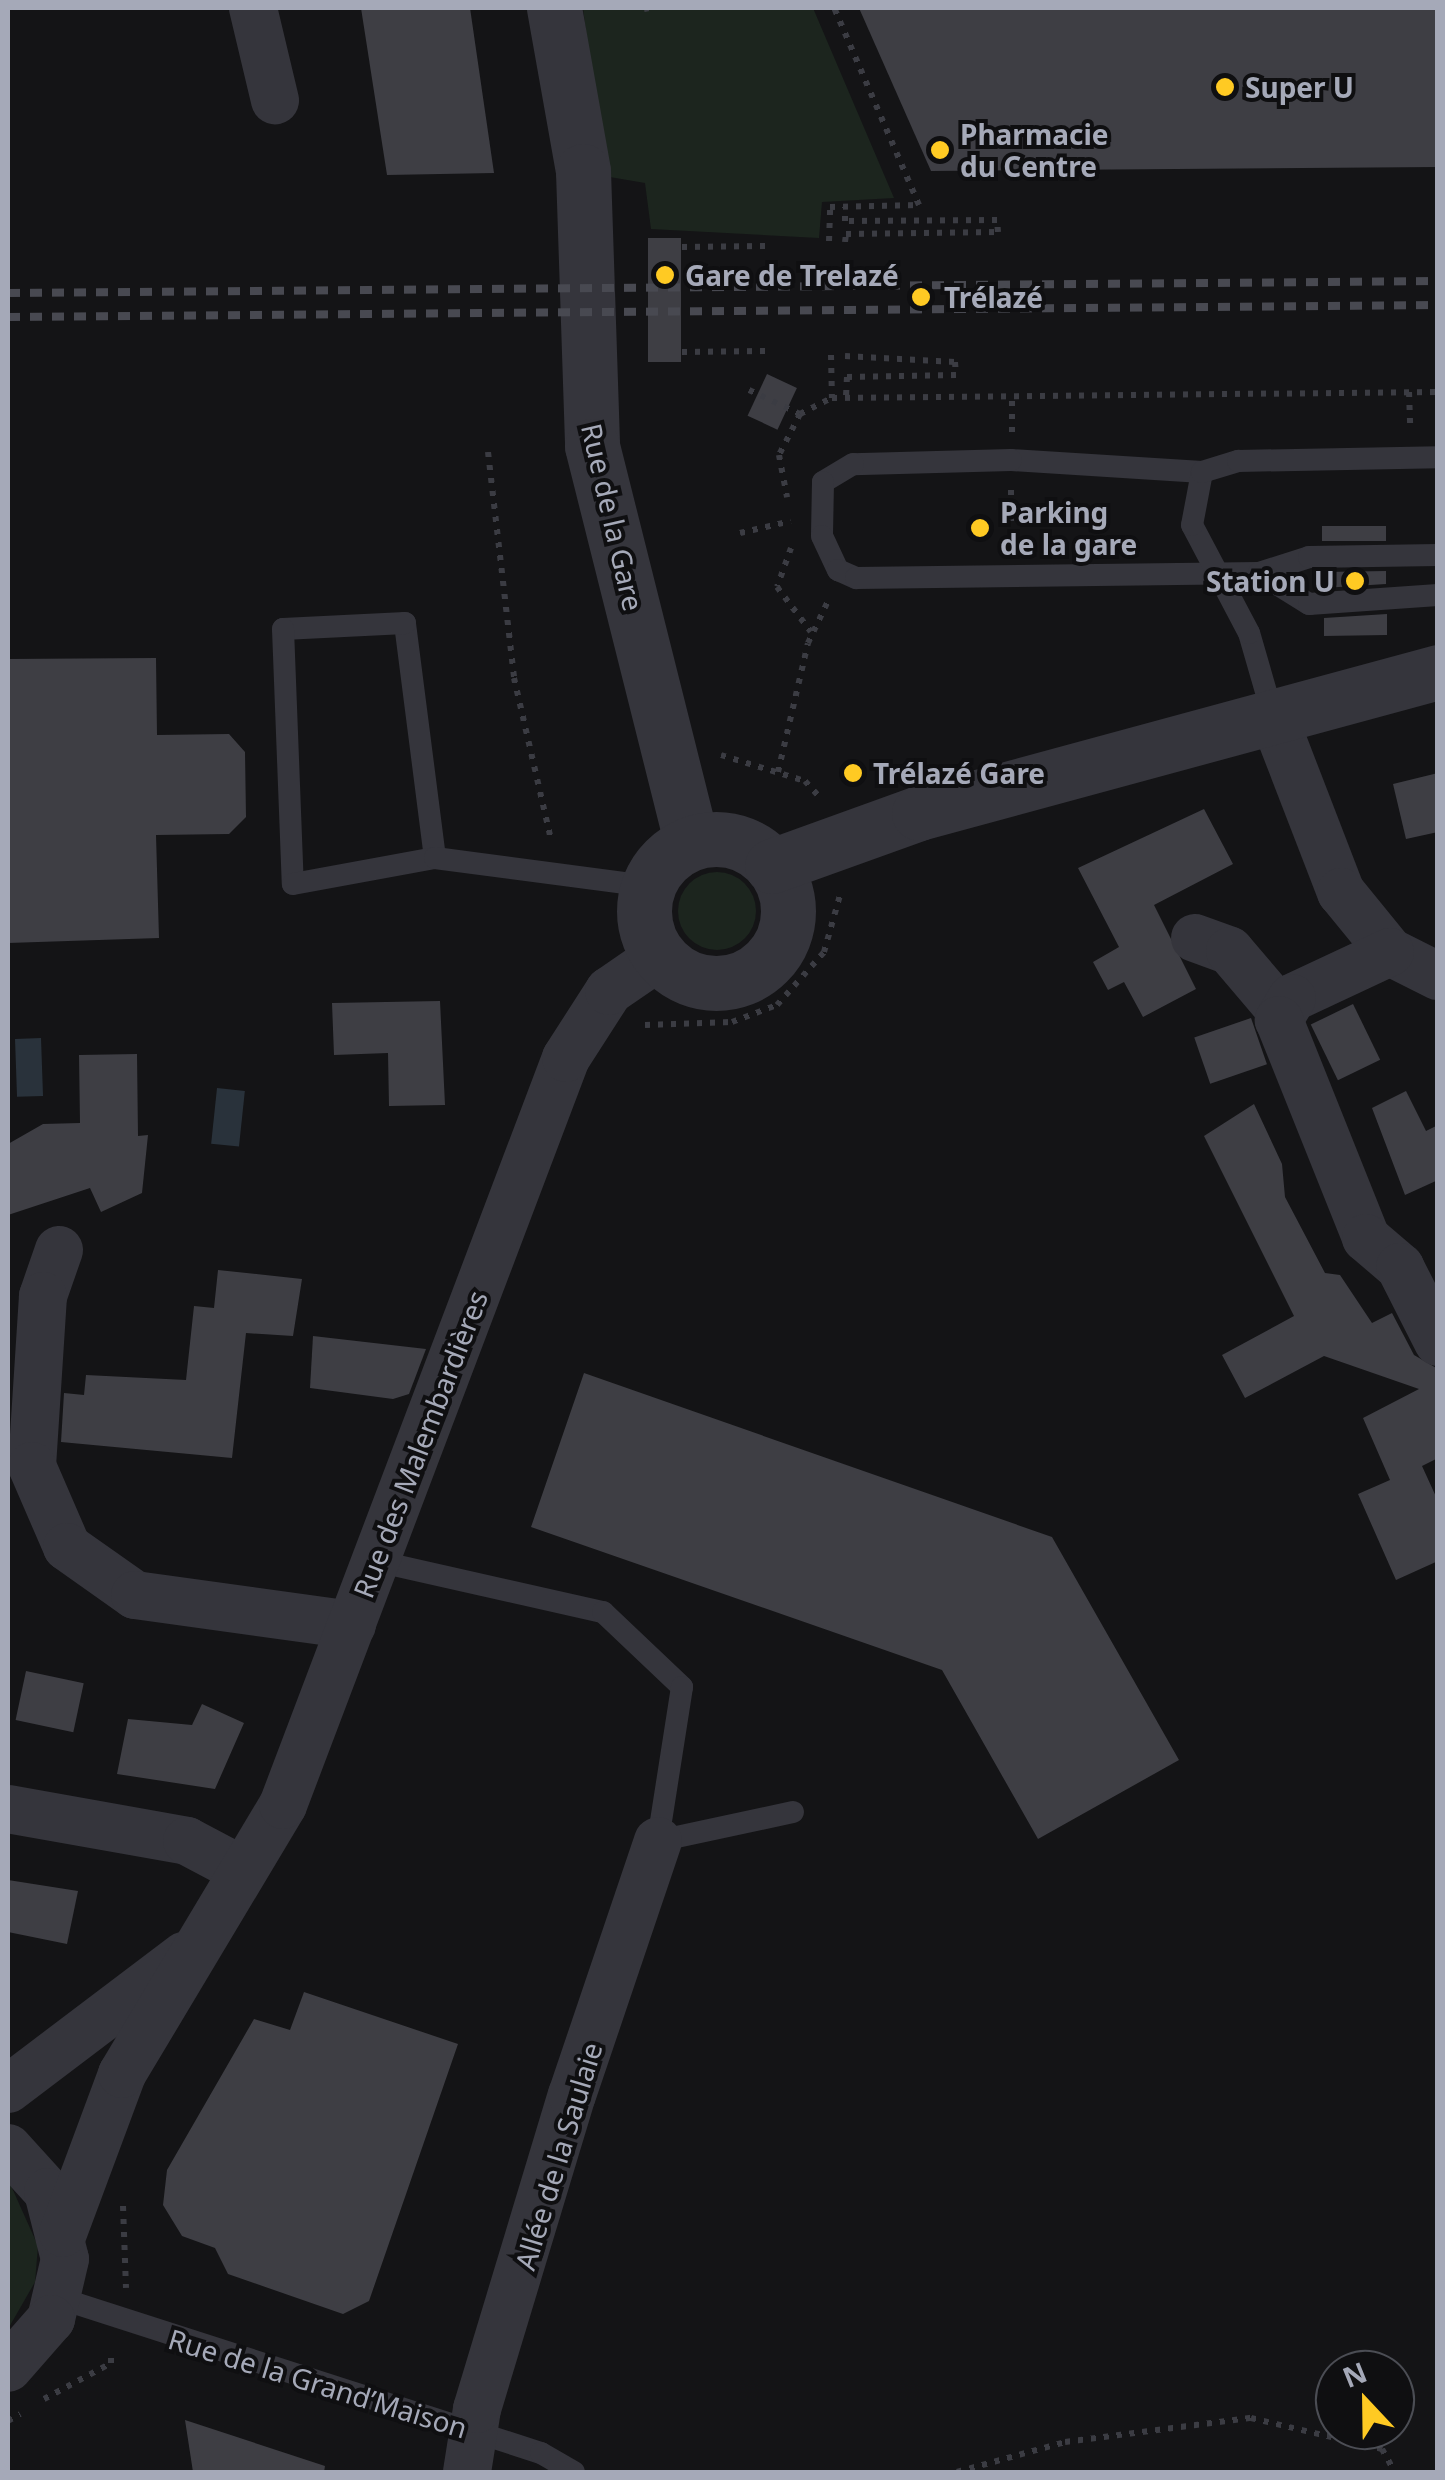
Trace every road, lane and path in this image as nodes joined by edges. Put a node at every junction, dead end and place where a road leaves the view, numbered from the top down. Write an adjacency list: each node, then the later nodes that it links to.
1 (253, 8): 4 (street)
2 (554, 8): 33 (street, Rue de la Gare)
3 (834, 8): 5 (path)
4 (276, 100)
5 (846, 208): 6 (path); 7 (path)
6 (828, 241)
7 (845, 242)
8 (766, 246): 9 (path)
9 (682, 247)
10 (769, 351): 11 (path)
11 (682, 352)
12 (831, 355): 15 (path)
13 (845, 356): 16 (path)
14 (1438, 392): 16 (path)
15 (832, 398): 16 (path); 17 (path)
16 (846, 398)
17 (800, 414)
18 (488, 452): 36 (path)
19 (1438, 456): 20 (lane)
20 (1202, 472): 25 (lane); 26 (lane)
21 (784, 522): 22 (path)
22 (740, 533)
23 (1438, 555): 24 (lane)
24 (1259, 572): 25 (lane); 27 (lane)
25 (1214, 573): 26 (lane); 29 (lane)
26 (856, 578): 31 (path)
27 (1438, 595)
28 (1438, 672): 29 (street)
29 (1273, 716): 35 (street); 40 (street)
30 (721, 754): 31 (path)
31 (778, 772): 32 (path)
32 (821, 799)
33 (692, 843): 35 (street); 38 (street)
34 (435, 858): 34 (lane); 36 (lane)
35 (772, 866): 41 (street)
36 (560, 873): 38 (lane)
37 (848, 880): 44 (path)
38 (648, 886): 41 (street)
39 (1195, 938): 43 (street)
40 (1390, 952): 42 (street); 43 (street)
41 (660, 956): 47 (street, Rue des Malembardières)
42 (1438, 976)
43 (1281, 1011): 46 (street)
44 (628, 1014)
45 (60, 1250): 48 (street)
46 (1438, 1342)
47 (376, 1561): 48 (street, Rue des Malembardières); 51 (lane)
48 (352, 1625): 52 (street, Rue des Malembardières)
49 (8, 1809): 52 (street)
50 (793, 1812): 51 (lane)
51 (658, 1842): 63 (street, Allée de la Saulaie)
52 (242, 1870): 53 (street, Rue des Malembardières)
53 (195, 1948): 54 (street, Rue des Malembardières); 57 (street, Rue des Malembardières)
54 (8, 2090)
55 (8, 2148): 57 (street)
56 (121, 2193): 58 (path)
57 (63, 2233): 59 (street)
58 (126, 2291)
59 (59, 2298): 61 (street); 63 (lane, Rue de la Grand’Maison)
60 (111, 2351): 62 (path)
61 (8, 2368)
62 (8, 2421)
63 (471, 2452): 64 (lane, Rue de la Grand’Maison)
64 (574, 2472)
65 (957, 2472): 66 (path)
66 (1395, 2472)

